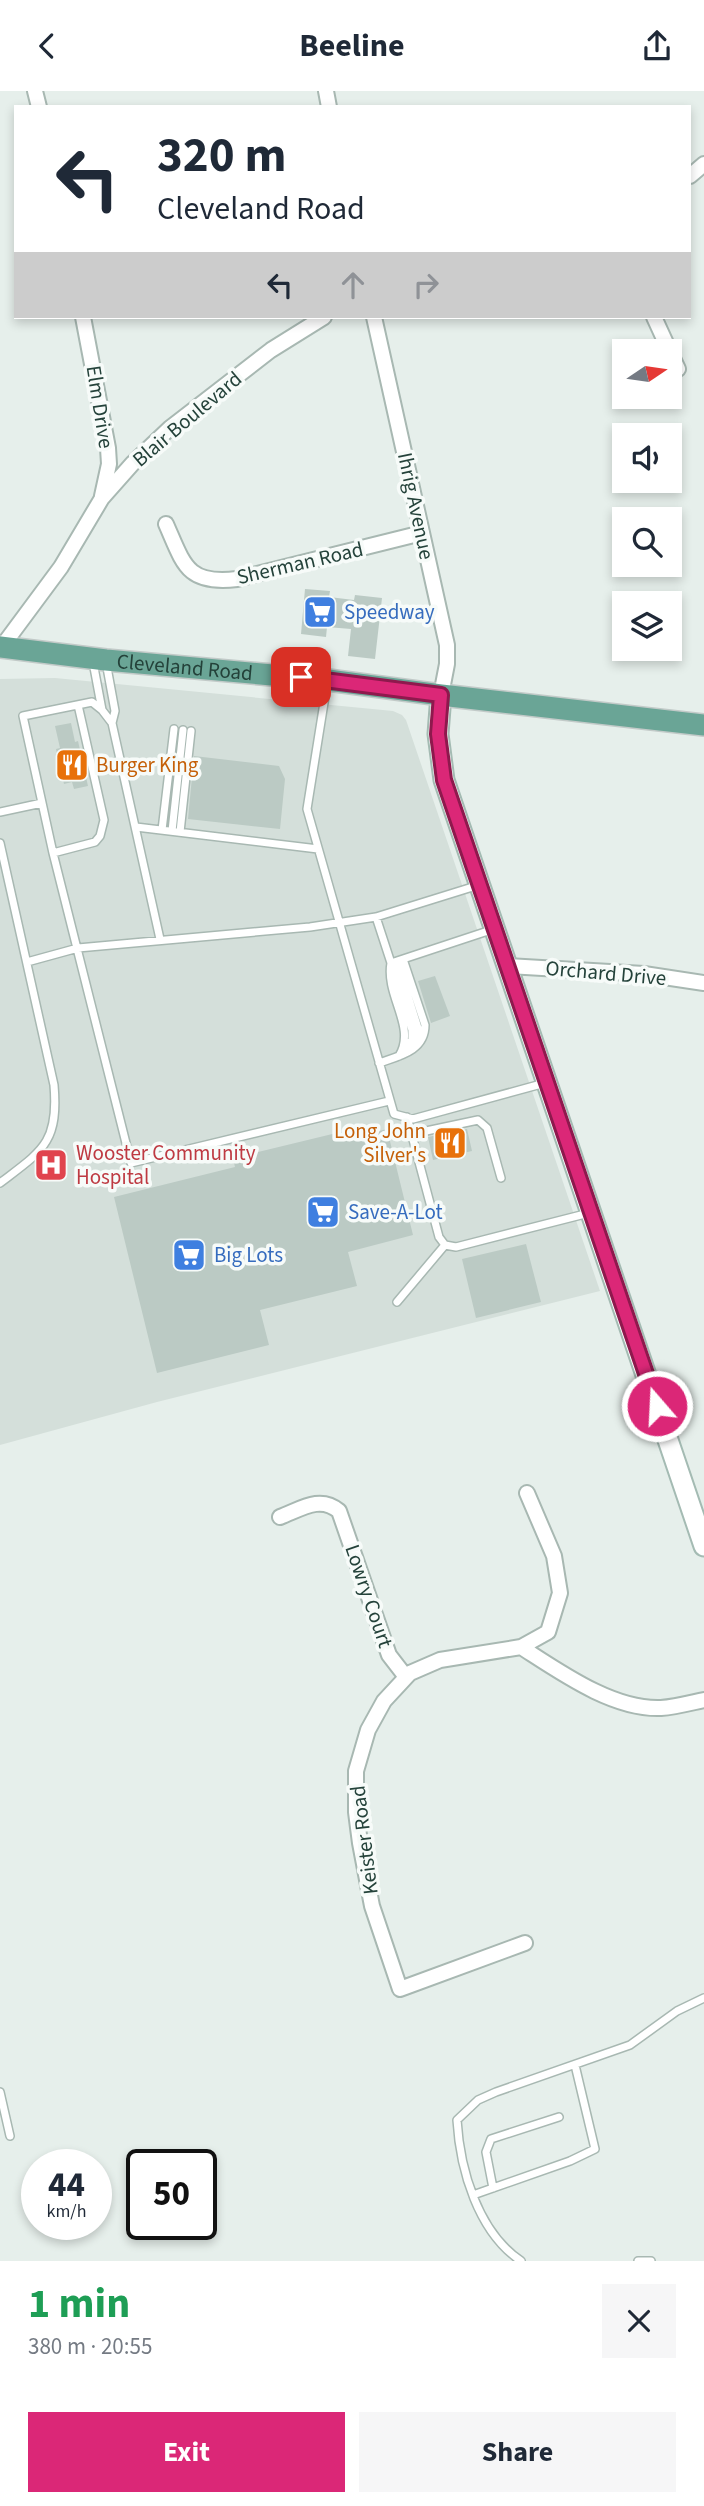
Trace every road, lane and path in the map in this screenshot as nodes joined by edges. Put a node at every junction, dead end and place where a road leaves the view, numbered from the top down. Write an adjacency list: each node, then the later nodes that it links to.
1 (704, 163): 2 (street)
2 (691, 175)
3 (83, 319): 8 (street, Elm Drive)
4 (321, 319): 8 (street, Blair Boulevard)
5 (374, 319): 10 (street, Ihrig Avenue)
6 (655, 319): 7 (street)
7 (664, 339)
8 (102, 498): 11 (street, Blair Boulevard)
9 (166, 524): 10 (street, Sherman Road)
10 (422, 533): 14 (street, Ihrig Avenue)
11 (0, 648): 12 (main road, Cleveland Road)
12 (99, 659): 13 (main road, Cleveland Road); 16 (lane); 17 (lane)
13 (328, 680): 14 (main road, Cleveland Road); 25 (lane)
14 (441, 695): 18 (main road, Cleveland Road); 28 (main road)
15 (78, 705): 16 (lane); 19 (lane); 26 (lane)
16 (102, 710): 17 (lane)
17 (112, 723): 21 (lane)
18 (704, 725)
19 (42, 803): 20 (lane); 26 (lane)
20 (0, 812)
21 (136, 827): 22 (lane); 32 (lane)
22 (162, 830): 23 (lane); 23 (lane)
23 (176, 832): 25 (lane)
24 (0, 845): 27 (lane)
25 (318, 849): 30 (lane)
26 (53, 853): 33 (lane)
27 (4, 875): 35 (lane)
28 (480, 885): 29 (lane); 31 (main road)
29 (376, 917): 30 (lane); 34 (lane)
30 (339, 923): 32 (lane); 39 (lane)
31 (495, 929): 34 (lane); 36 (main road)
32 (160, 939): 33 (lane)
33 (78, 948): 35 (lane); 41 (lane)
34 (397, 961): 38 (lane); 38 (lane)
35 (27, 962): 45 (lane)
36 (507, 965): 37 (street, Orchard Drive); 40 (main road)
37 (704, 983)
38 (401, 1055): 39 (lane)
39 (379, 1063): 41 (lane)
40 (546, 1082): 42 (lane); 46 (main road)
41 (389, 1101): 42 (lane)
42 (407, 1117): 43 (lane)
43 (412, 1134): 44 (lane); 47 (lane)
44 (501, 1178)
45 (0, 1183)
46 (590, 1213): 47 (lane); 51 (main road)
47 (445, 1245): 48 (lane)
48 (397, 1302)
49 (527, 1493): 52 (street)
50 (280, 1517): 53 (street, Lowry Court)
51 (704, 1546)
52 (522, 1647): 53 (street, Keister Road); 54 (street)
53 (406, 1677): 55 (street, Keister Road)
54 (704, 1700)
55 (525, 1943)
56 (704, 1998): 57 (lane)
57 (575, 2065): 61 (lane); 62 (lane)
58 (0, 2092): 60 (lane)
59 (559, 2116): 61 (lane)
60 (10, 2136)
61 (493, 2188): 62 (lane)
62 (473, 2195): 63 (lane)
63 (522, 2261)
64 (638, 2261): 65 (lane)
65 (651, 2261)

